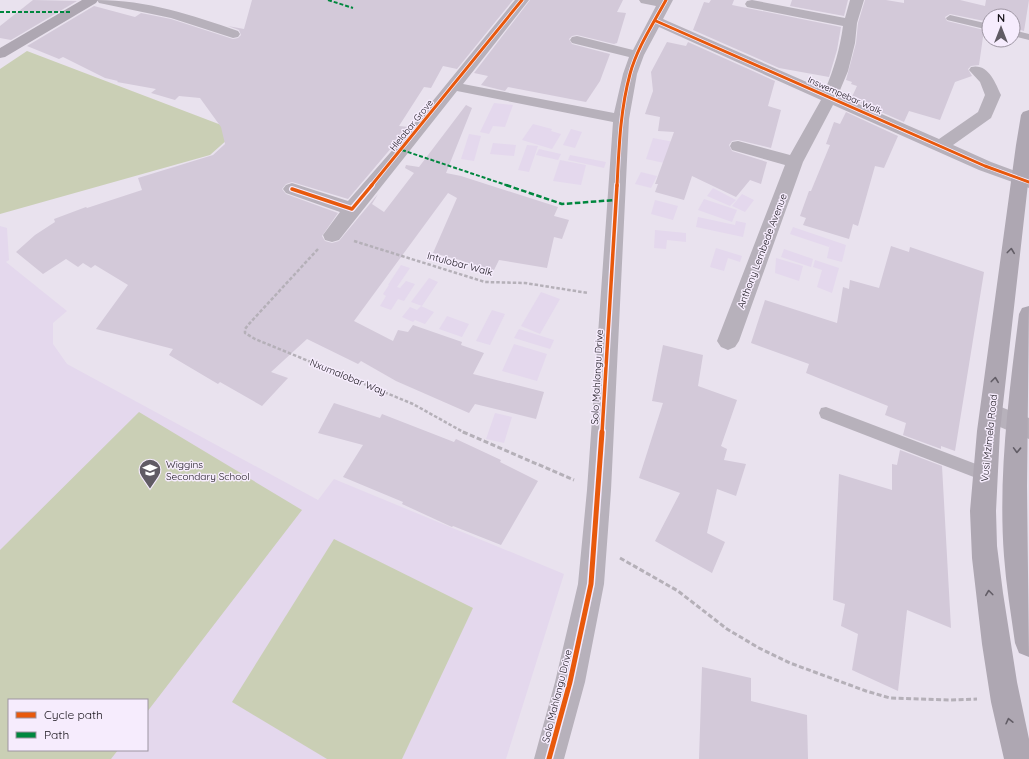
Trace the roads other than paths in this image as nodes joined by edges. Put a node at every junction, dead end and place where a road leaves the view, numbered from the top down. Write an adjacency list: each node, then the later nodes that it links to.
1 (91, 0): 12 (main road)
2 (104, 0): 10 (street)
3 (522, 0): 15 (street, Hlelabar Grove)
4 (857, 0): 8 (street, Anthony Lembede Avenue)
5 (752, 4): 8 (street)
6 (658, 6): 13 (street, Solo Mahlangu Drive); 16 (street, Inswempebar Walk)
7 (950, 18): 9 (lane)
8 (850, 23): 16 (street, Anthony Lembede Avenue)
9 (981, 25)
10 (233, 34)
11 (577, 40): 13 (street)
12 (0, 54)
13 (637, 55): 18 (street, Solo Mahlangu Drive)
14 (976, 70): 20 (street)
15 (452, 86): 18 (street); 24 (street, Hlelabar Grove)
16 (830, 97): 20 (street, Inswempebar Walk); 21 (street, Anthony Lembede Avenue)
17 (1029, 115): 22 (main road, Vusi Mzimela Road)
18 (621, 119): 33 (street, Solo Mahlangu Drive)
19 (738, 146): 21 (street)
20 (941, 146): 22 (street, Inswempebar Walk)
21 (796, 162): 27 (street, Anthony Lembede Avenue)
22 (1024, 181): 29 (main road, Vusi Mzimela Road, one-way to 22)
23 (292, 189): 24 (street)
24 (352, 209): 25 (street)
25 (332, 235)
26 (1029, 314): 30 (main road)
27 (728, 341)
28 (826, 413): 31 (lane)
29 (991, 413): 30 (street); 31 (main road, Vusi Mzimela Road)
30 (1023, 426): 32 (main road, one-way to 32)
31 (984, 474): 34 (main road, Vusi Mzimela Road, one-way to 31)
32 (1029, 643)
33 (550, 759)
34 (1019, 759)

